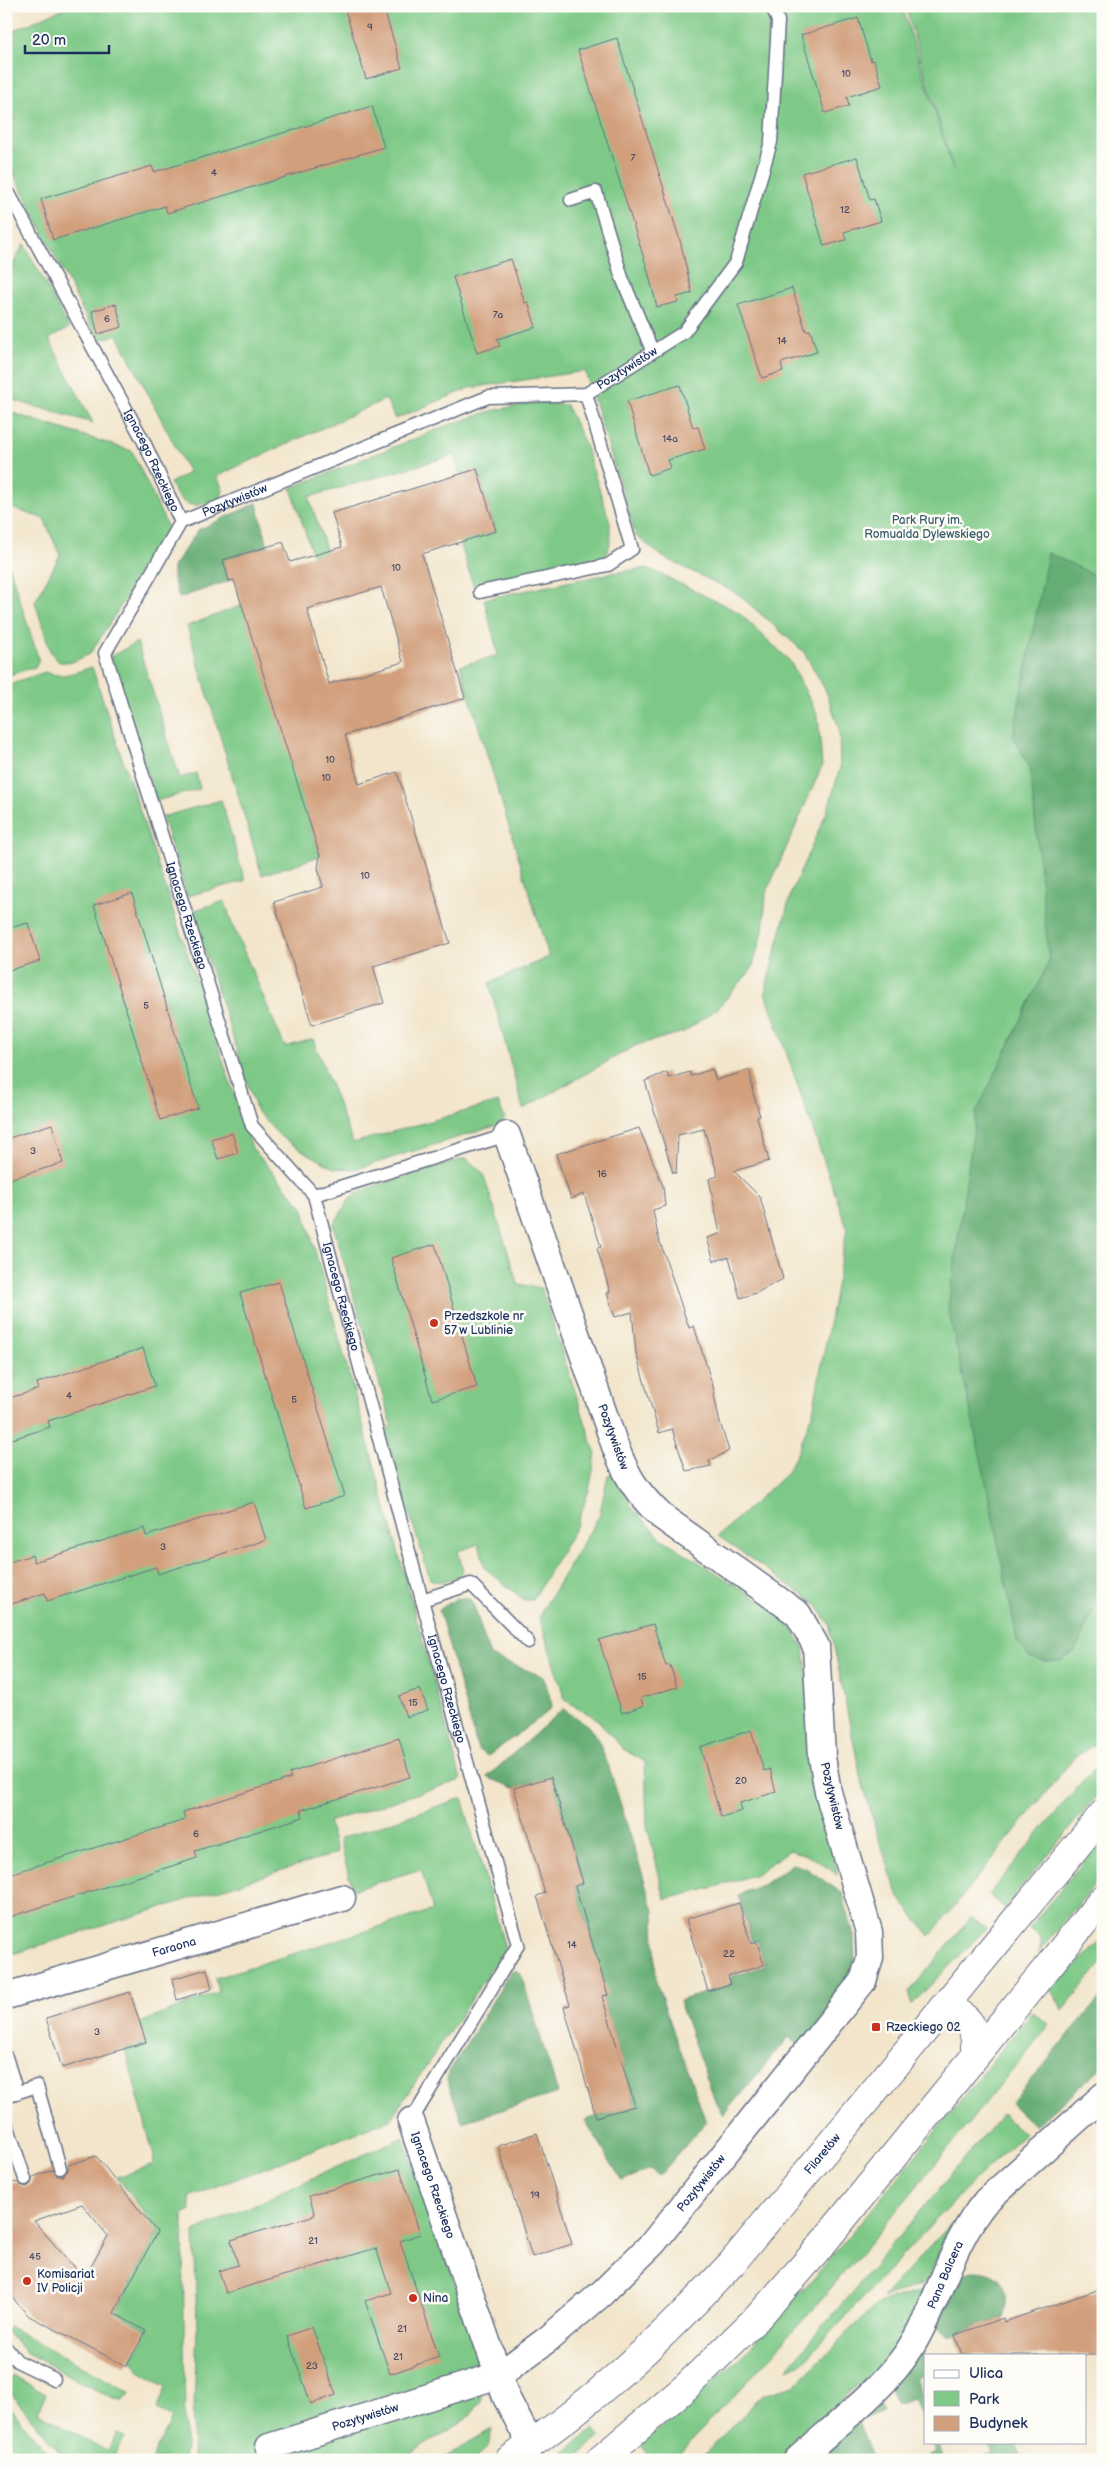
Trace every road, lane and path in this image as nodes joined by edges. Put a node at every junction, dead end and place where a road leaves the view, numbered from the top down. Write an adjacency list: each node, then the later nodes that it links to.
1 (772, 6): 4 (lane, Pozytywistów)
2 (6, 188): 6 (lane, Ignacego Rzeckiego)
3 (571, 200): 4 (lane)
4 (652, 350): 5 (lane, Pozytywistów)
5 (586, 394): 6 (lane, Pozytywistów); 7 (lane)
6 (181, 522): 9 (lane, Ignacego Rzeckiego)
7 (480, 592)
8 (508, 1135): 9 (lane, Pozytywistów); 26 (street, Pozytywistów)
9 (314, 1195): 10 (lane, Ignacego Rzeckiego)
10 (422, 1600): 11 (lane); 22 (lane, Ignacego Rzeckiego)
11 (528, 1642)
12 (1103, 1814): 16 (main road, Filaretów)
13 (342, 1898): 15 (street, Faraona)
14 (1103, 1899): 17 (main road)
15 (6, 1996)
16 (943, 2008): 17 (main road); 29 (main road, Filaretów)
17 (975, 2055): 30 (main road)
18 (6, 2057): 19 (lane)
19 (11, 2095): 23 (lane)
20 (1103, 2096): 31 (street, Pana Balcera)
21 (6, 2121): 24 (lane)
22 (411, 2121): 26 (street, Ignacego Rzeckiego)
23 (60, 2168)
24 (24, 2179)
25 (6, 2348): 27 (lane)
26 (499, 2376): 28 (street, Pozytywistów); 29 (street, Ignacego Rzeckiego)
27 (54, 2379)
28 (269, 2447)
29 (520, 2452)
30 (600, 2460)
31 (797, 2460)

